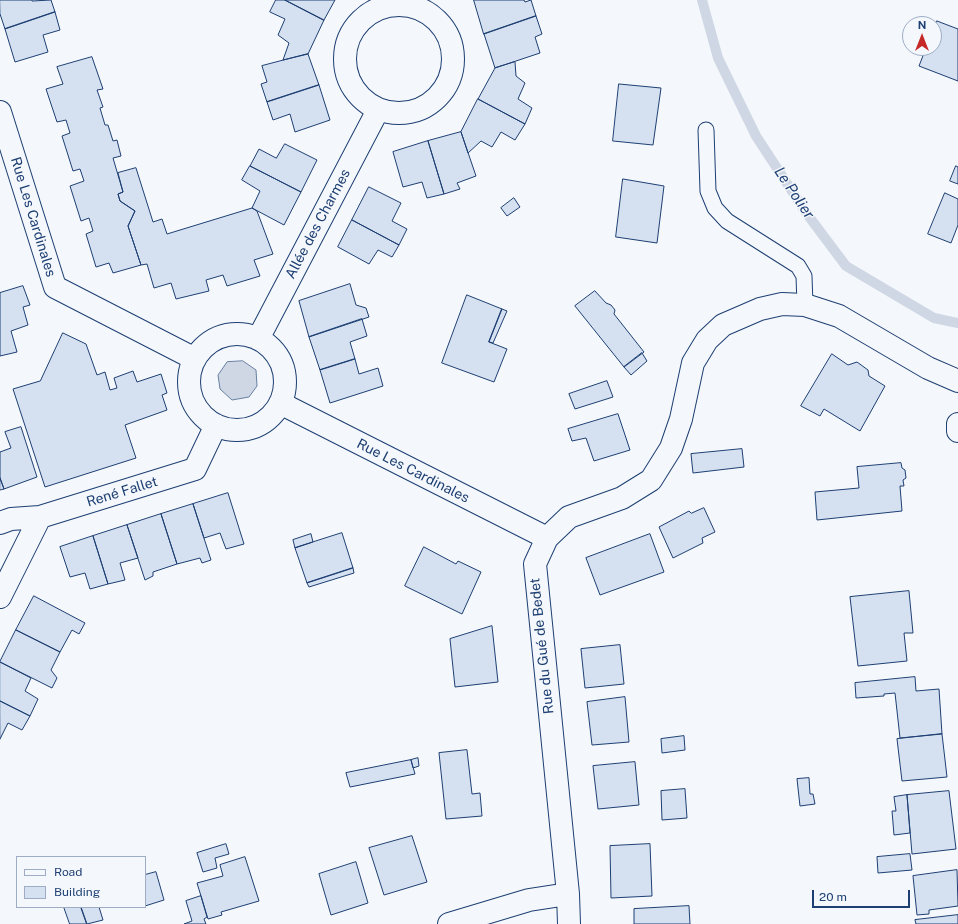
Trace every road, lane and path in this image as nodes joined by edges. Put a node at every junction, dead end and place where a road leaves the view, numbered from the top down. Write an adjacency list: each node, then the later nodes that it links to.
1 (378, 110): 1 (street); 5 (street, Allée des Charmes)
2 (0, 112): 6 (street, Rue Les Cardinales)
3 (706, 130): 4 (lane)
4 (805, 305): 7 (street, Rue du Gué de Bedet); 14 (street, Rue du Gué de Bedet)
5 (258, 339): 6 (street); 8 (street)
6 (195, 359): 9 (street)
7 (958, 381)
8 (280, 403): 9 (street); 14 (street, Rue Les Cardinales)
9 (216, 424): 12 (street, René Fallet)
10 (958, 424): 11 (street)
11 (958, 431)
12 (40, 517): 13 (street, René Fallet); 15 (street)
13 (0, 523)
14 (547, 538): 16 (street, Rue du Gué de Bedet)
15 (0, 597)
16 (568, 894): 17 (street); 18 (street, Rue du Gué de Bedet)
17 (449, 924)
18 (568, 924)

